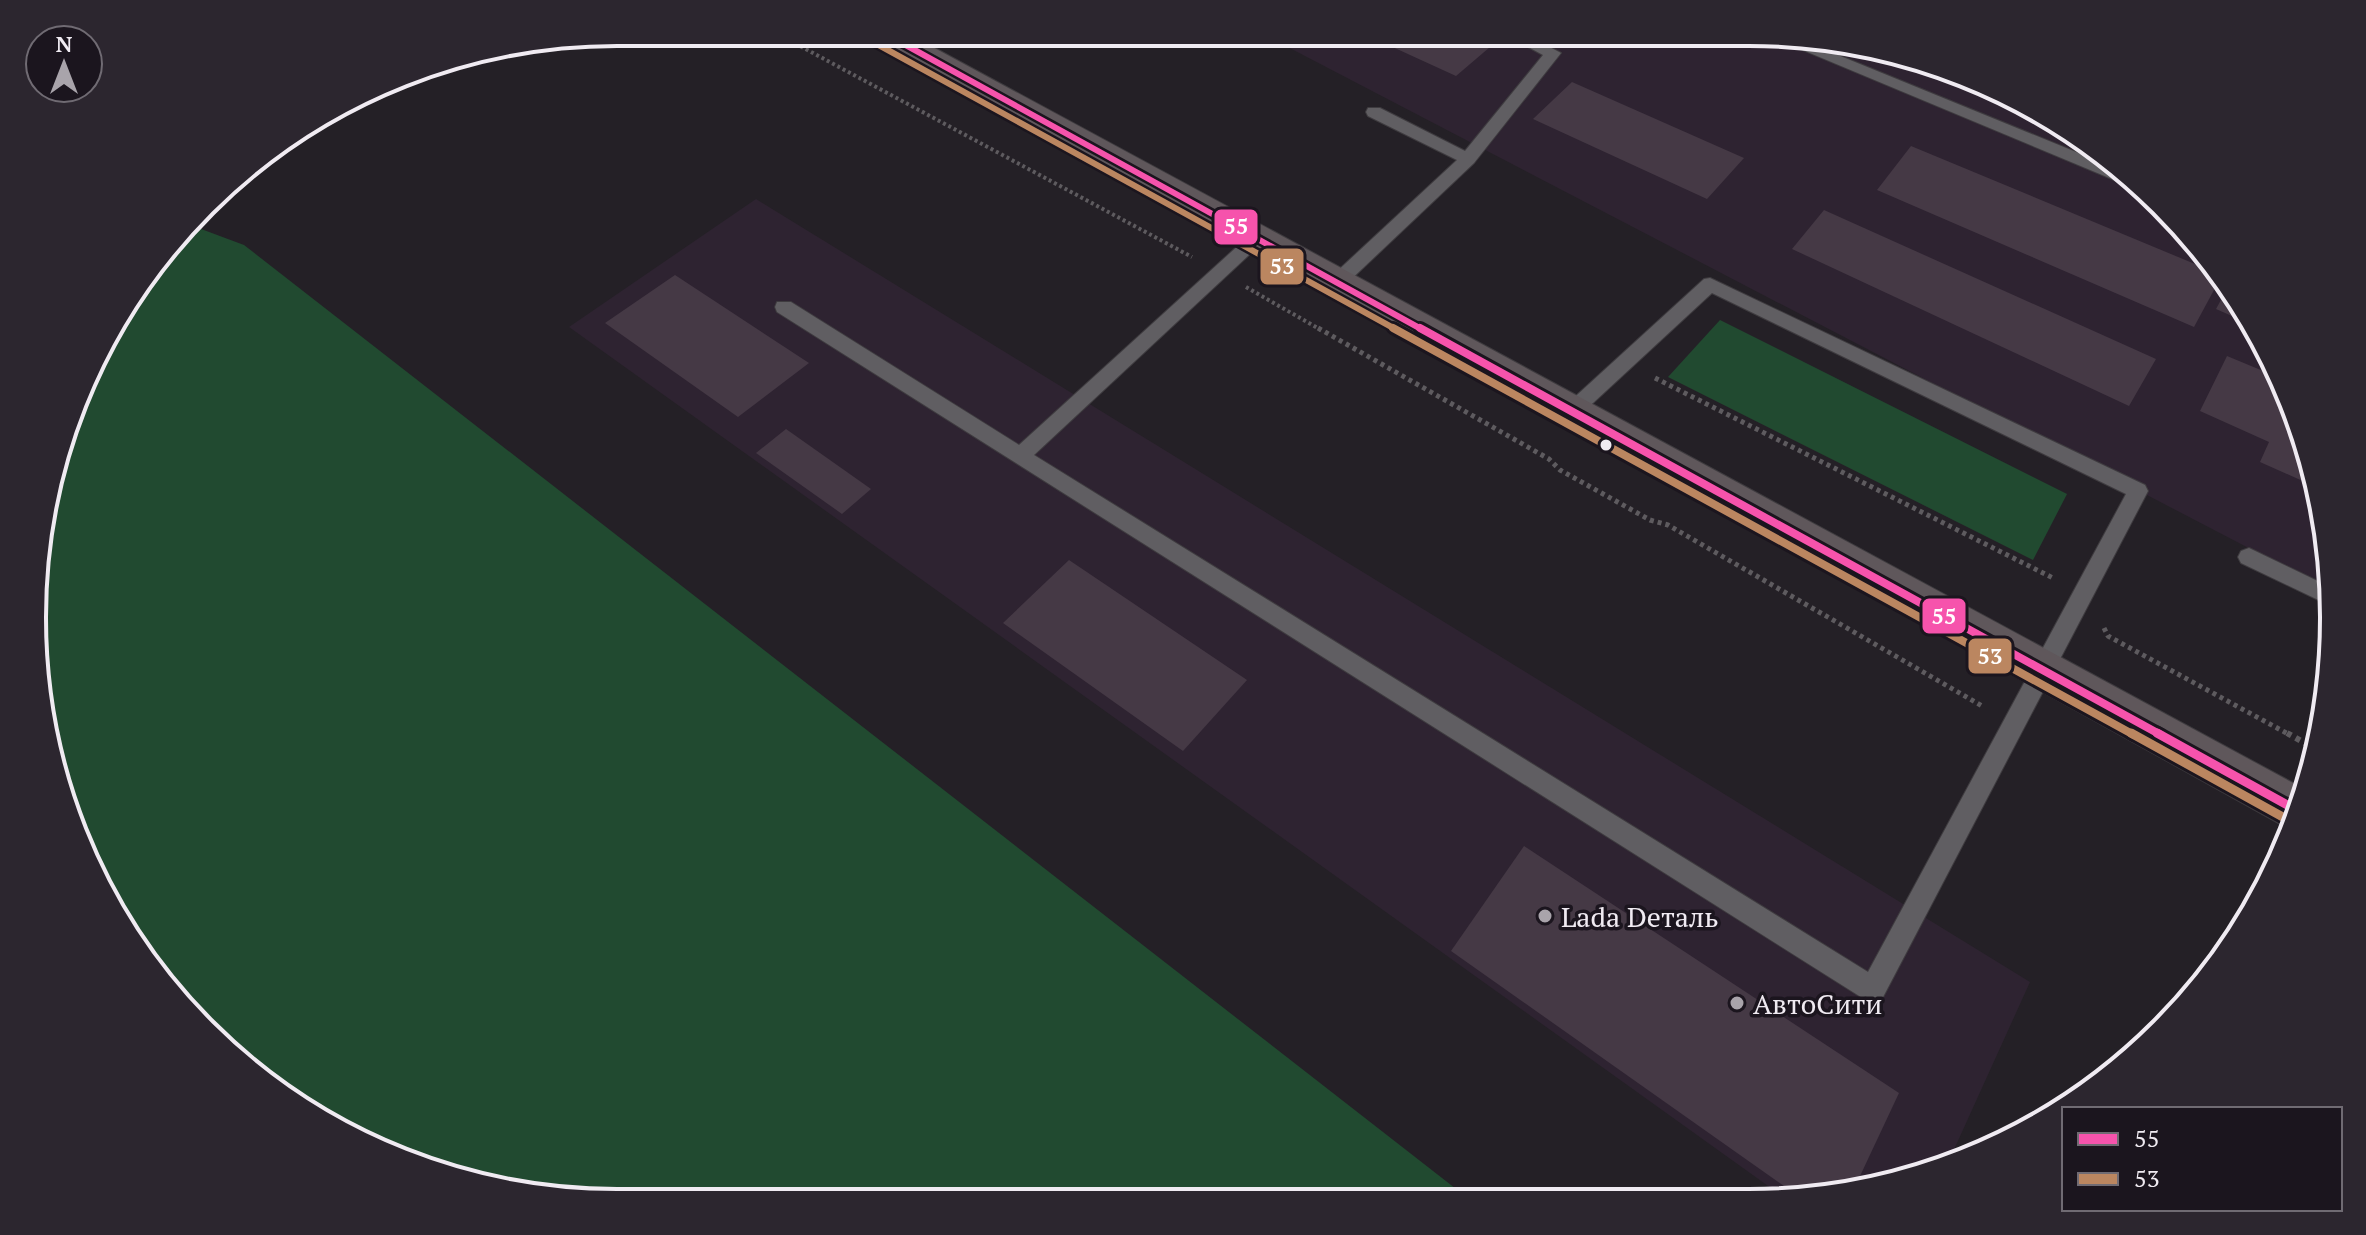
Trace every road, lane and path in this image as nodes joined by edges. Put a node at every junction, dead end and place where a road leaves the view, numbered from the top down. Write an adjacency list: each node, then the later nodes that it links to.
1 (800, 46): 9 (path)
2 (907, 46): 8 (main road)
3 (1538, 46): 6 (lane)
4 (1832, 52): 7 (lane)
5 (1374, 112): 6 (lane)
6 (1468, 159): 10 (lane)
7 (2100, 167)
8 (1258, 237): 9 (lane); 10 (main road)
9 (1220, 272): 14 (lane); 19 (path)
10 (1338, 281): 13 (main road)
11 (784, 307): 14 (lane)
12 (1625, 362): 13 (lane); 17 (path); 17 (lane)
13 (1573, 410): 18 (main road)
14 (1020, 456): 19 (lane)
15 (2249, 557): 16 (lane)
16 (2319, 591)
17 (2082, 592): 18 (lane); 20 (path)
18 (2042, 669): 19 (lane); 21 (main road)
19 (2013, 724)
20 (2306, 744)
21 (2288, 806)

